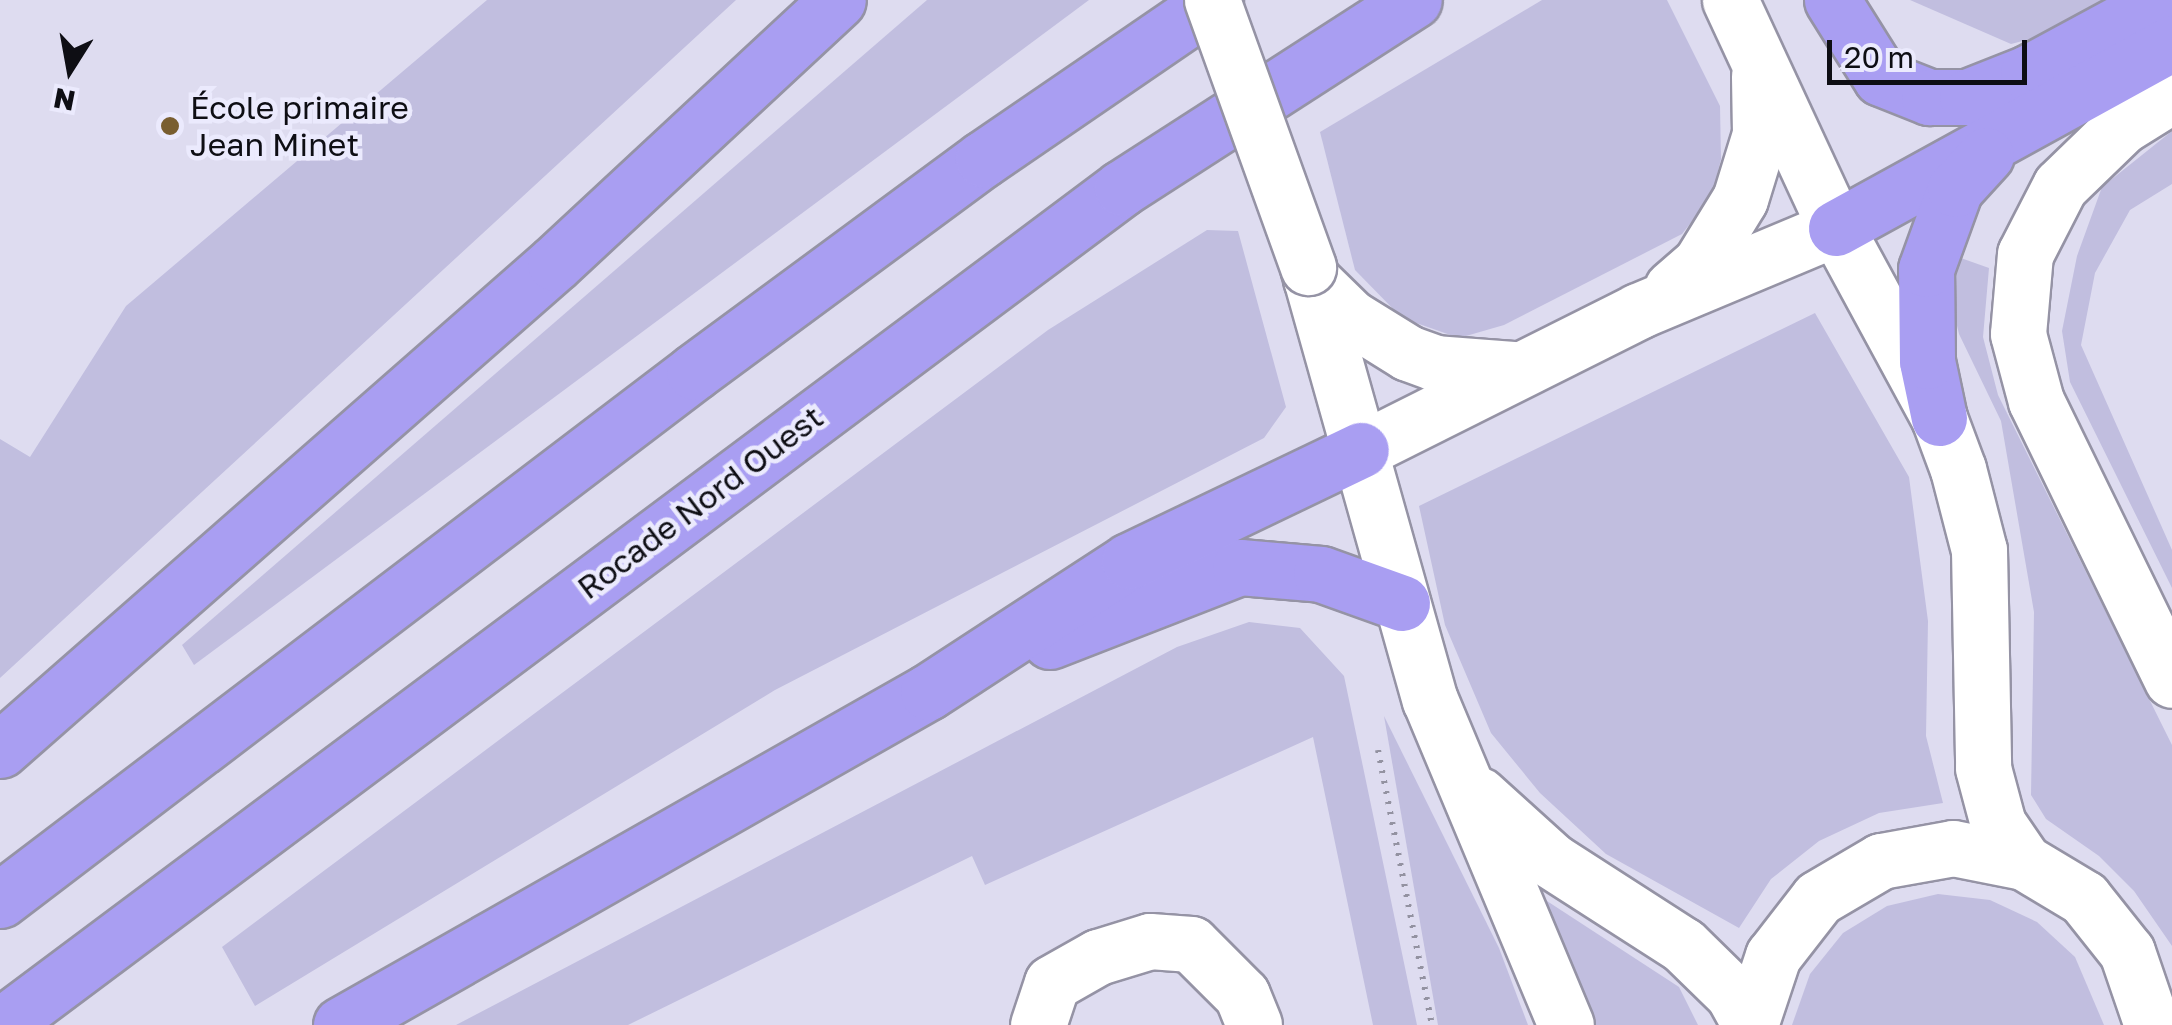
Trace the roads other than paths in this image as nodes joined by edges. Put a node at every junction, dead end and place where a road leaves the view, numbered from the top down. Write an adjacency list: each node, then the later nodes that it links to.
1 (838, 0): 20 (highway)
2 (1214, 0): 12 (street, bridge); 23 (highway)
3 (1414, 0): 25 (highway, Rocade Nord Ouest)
4 (1730, 0): 8 (street)
5 (2163, 0): 6 (highway)
6 (1841, 19)
7 (2172, 43): 10 (highway)
8 (1758, 64): 11 (street); 13 (street)
9 (2172, 95): 18 (street)
10 (2004, 141): 11 (highway); 15 (highway)
11 (1836, 228): 13 (street); 15 (street)
12 (1310, 273): 14 (street); 16 (street)
13 (1638, 312): 14 (street)
14 (1517, 369): 16 (street)
15 (1940, 418): 22 (street)
16 (1360, 450): 17 (street); 19 (highway)
17 (1402, 603): 19 (highway); 21 (street)
18 (2172, 680)
19 (928, 692): 26 (highway)
20 (0, 750)
21 (1465, 776): 29 (street); 30 (street)
22 (2024, 862): 24 (street); 30 (street)
23 (0, 900)
24 (2156, 1009)
25 (2, 1025)
26 (341, 1025)
27 (1038, 1025): 28 (street)
28 (1254, 1025)
29 (1566, 1025)
30 (1750, 1025)

